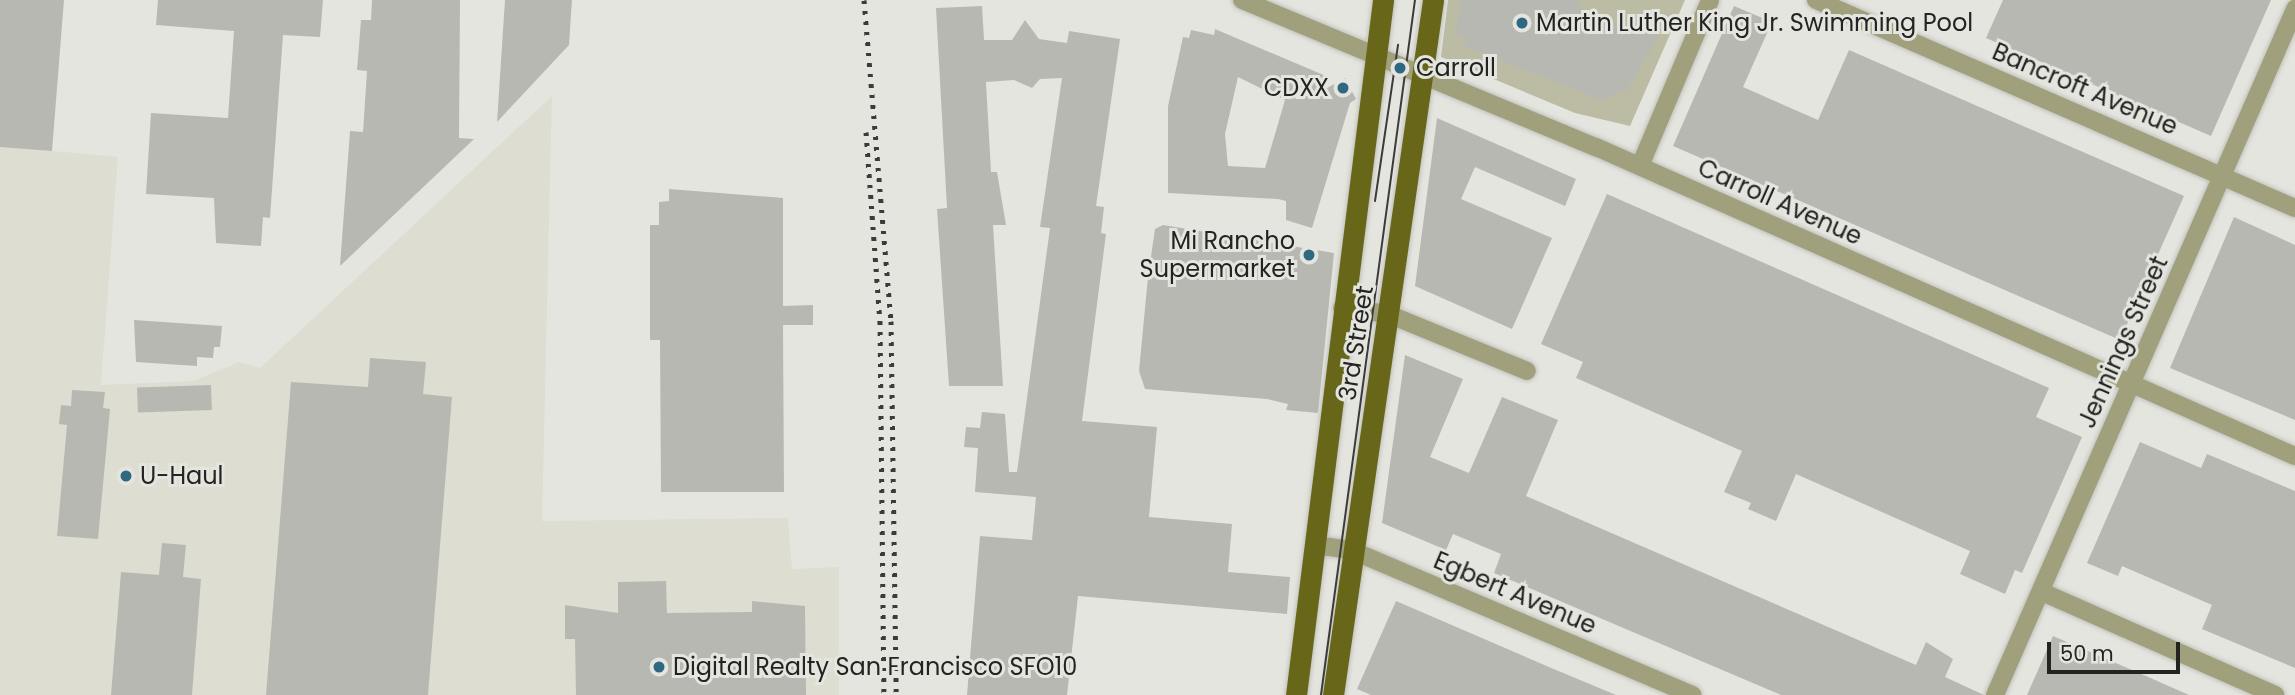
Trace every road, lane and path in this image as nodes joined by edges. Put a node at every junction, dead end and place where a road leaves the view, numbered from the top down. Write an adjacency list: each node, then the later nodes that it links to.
1 (1242, 0): 7 (street, Carroll Avenue)
2 (1382, 0): 7 (main road, 3rd Street)
3 (1433, 0): 8 (main road, 3rd Street)
4 (1710, 0): 9 (street)
5 (1816, 0): 10 (street, Bancroft Avenue)
6 (2295, 9): 10 (street, Jennings Street)
7 (1376, 53): 8 (street, Carroll Avenue); 12 (main road, 3rd Street)
8 (1423, 76): 9 (street, Carroll Avenue); 13 (main road, 3rd Street)
9 (1640, 166): 15 (street, Carroll Avenue)
10 (2223, 176): 11 (street, Bancroft Avenue); 15 (street, Jennings Street)
11 (2295, 208)
12 (1342, 308): 13 (street); 17 (main road, 3rd Street)
13 (1388, 314): 14 (street); 18 (main road, 3rd Street)
14 (1527, 371)
15 (2131, 385): 16 (street, Carroll Avenue); 19 (street, Jennings Street)
16 (2295, 456)
17 (1315, 545): 18 (street, Egbert Avenue); 20 (main road, 3rd Street)
18 (1351, 550): 21 (main road, 3rd Street); 22 (street, Egbert Avenue)
19 (2042, 592): 23 (street, Jennings Street); 24 (street)
20 (1296, 695)
21 (1333, 695)
22 (1693, 695)
23 (1995, 695)
24 (2275, 695)

